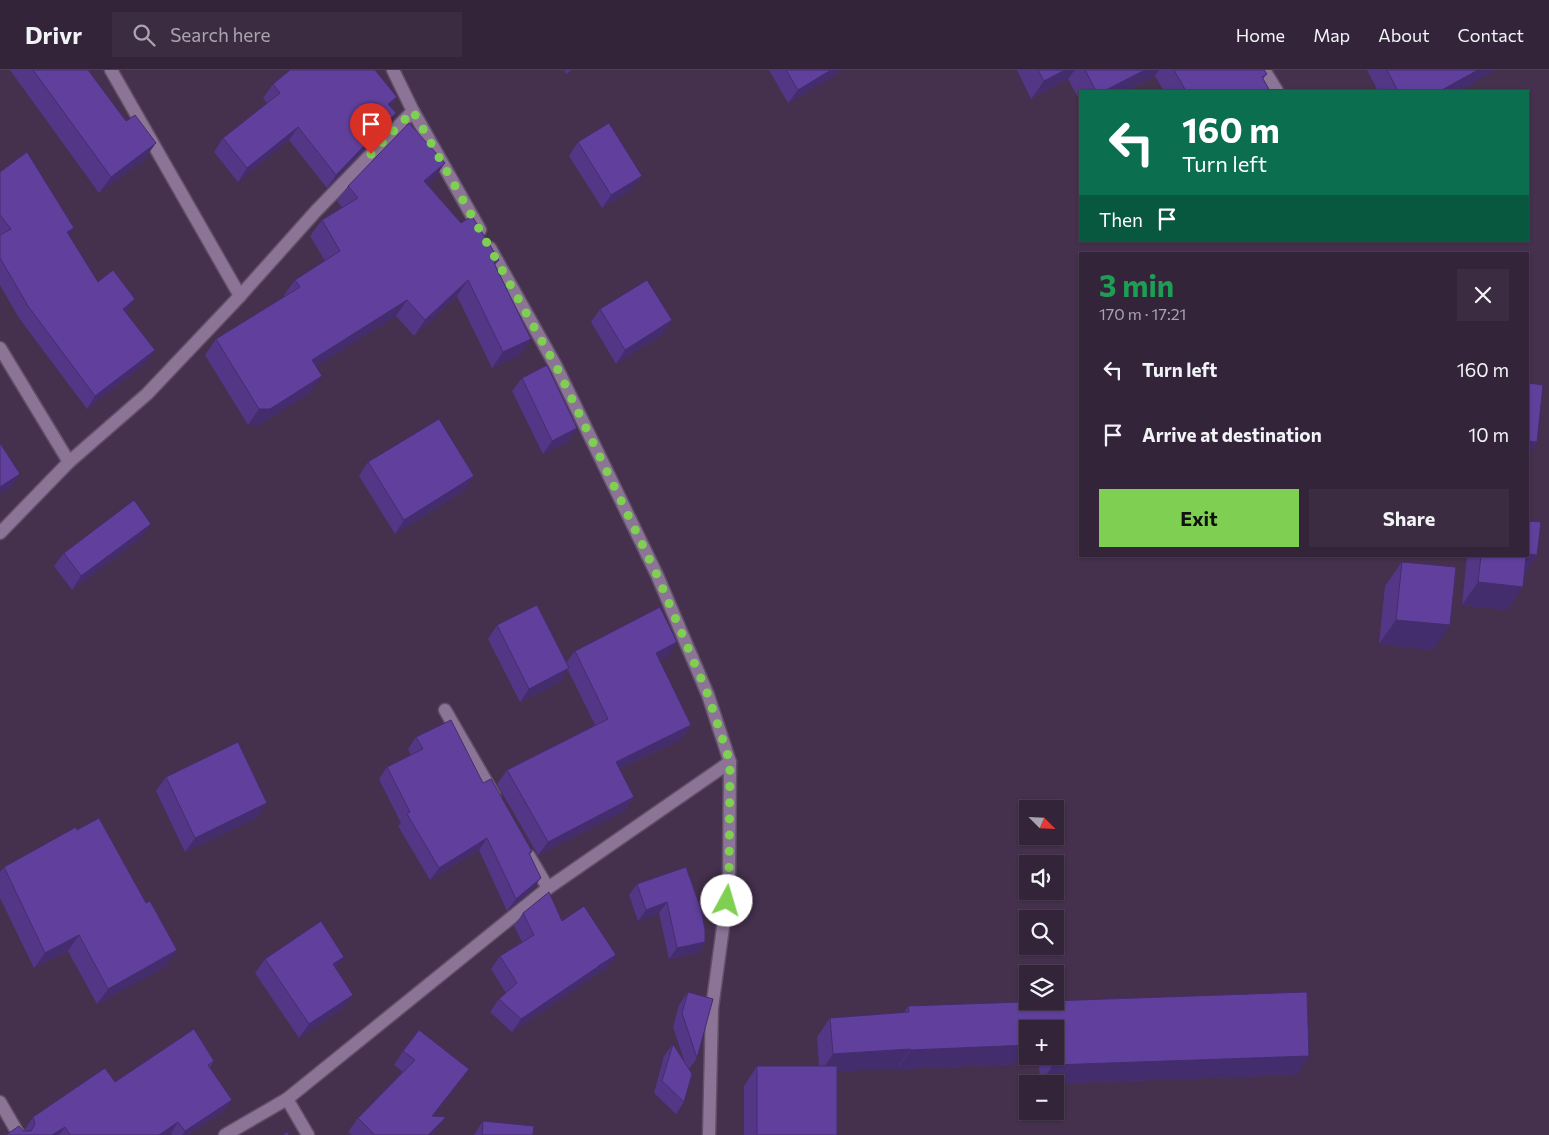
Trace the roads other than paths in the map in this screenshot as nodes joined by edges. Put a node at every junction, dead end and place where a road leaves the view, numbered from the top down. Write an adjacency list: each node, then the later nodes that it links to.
1 (111, 70): 6 (street)
2 (393, 70): 5 (street)
3 (1264, 70): 4 (street)
4 (1275, 90)
5 (413, 111): 6 (street); 11 (street)
6 (240, 296): 8 (street)
7 (0, 348): 8 (street)
8 (68, 462): 9 (street)
9 (0, 533)
10 (444, 710): 12 (street)
11 (730, 762): 14 (street); 20 (street)
12 (498, 804)
13 (523, 846): 14 (street)
14 (548, 888): 15 (street)
15 (287, 1099): 18 (street); 19 (street)
16 (0, 1102): 17 (street)
17 (19, 1135)
18 (225, 1135)
19 (308, 1135)
20 (709, 1135)

